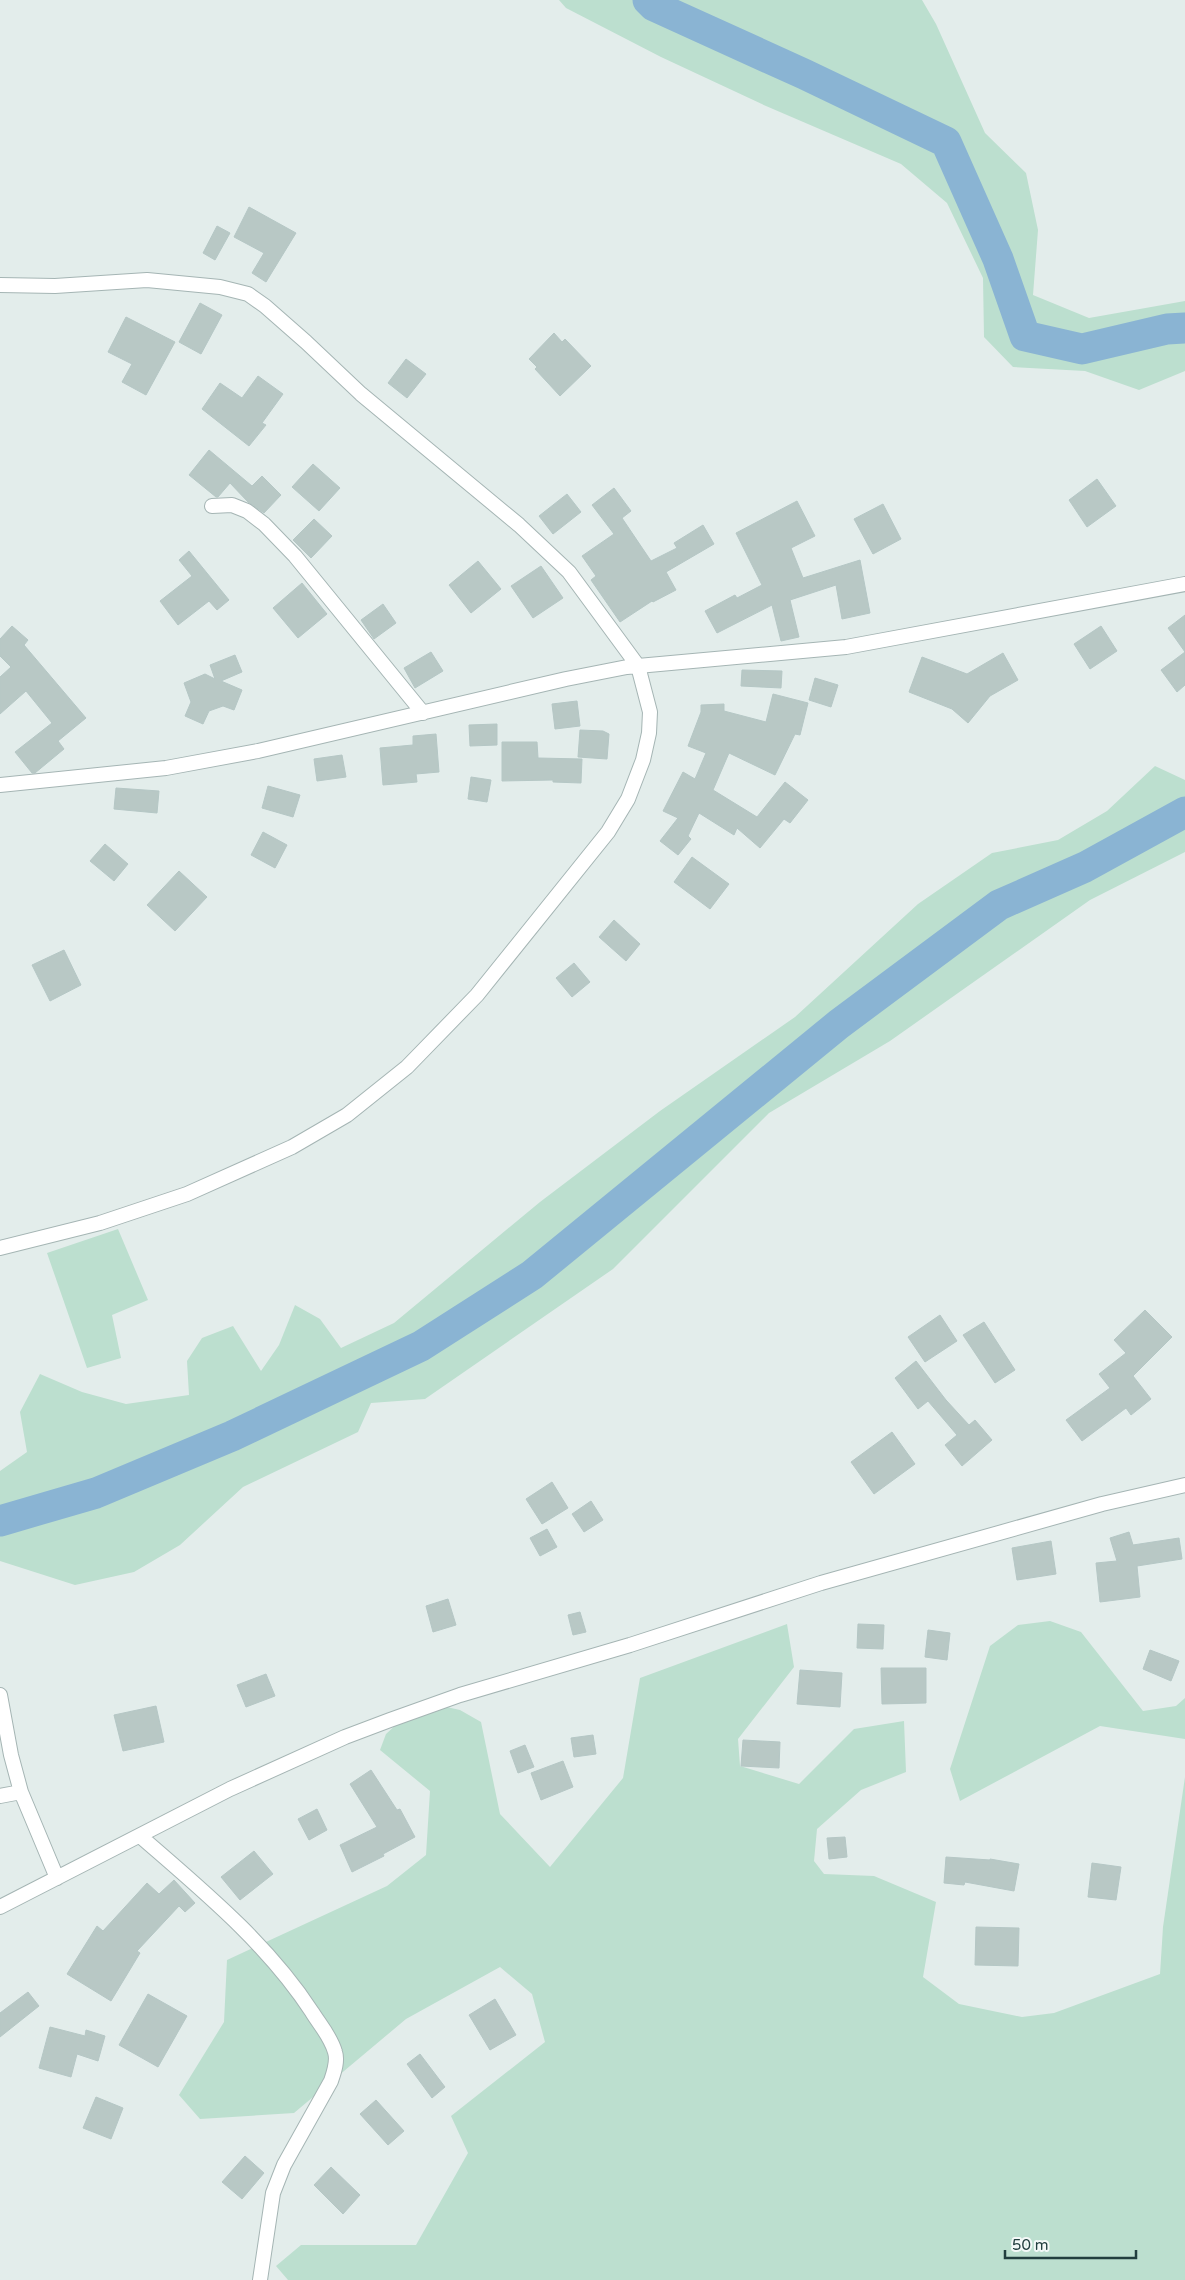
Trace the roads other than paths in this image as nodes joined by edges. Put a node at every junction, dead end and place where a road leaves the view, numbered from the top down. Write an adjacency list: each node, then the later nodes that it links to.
1 (0, 285): 4 (street)
2 (212, 506): 5 (street)
3 (1185, 584): 4 (street)
4 (638, 666): 5 (street); 7 (street)
5 (423, 713): 6 (street)
6 (0, 785)
7 (0, 1248)
8 (1185, 1485): 12 (street)
9 (0, 1695): 10 (street)
10 (21, 1792): 11 (street); 13 (street)
11 (0, 1796)
12 (140, 1836): 13 (street); 15 (street)
13 (57, 1878): 14 (street)
14 (0, 1907)
15 (260, 2280)

